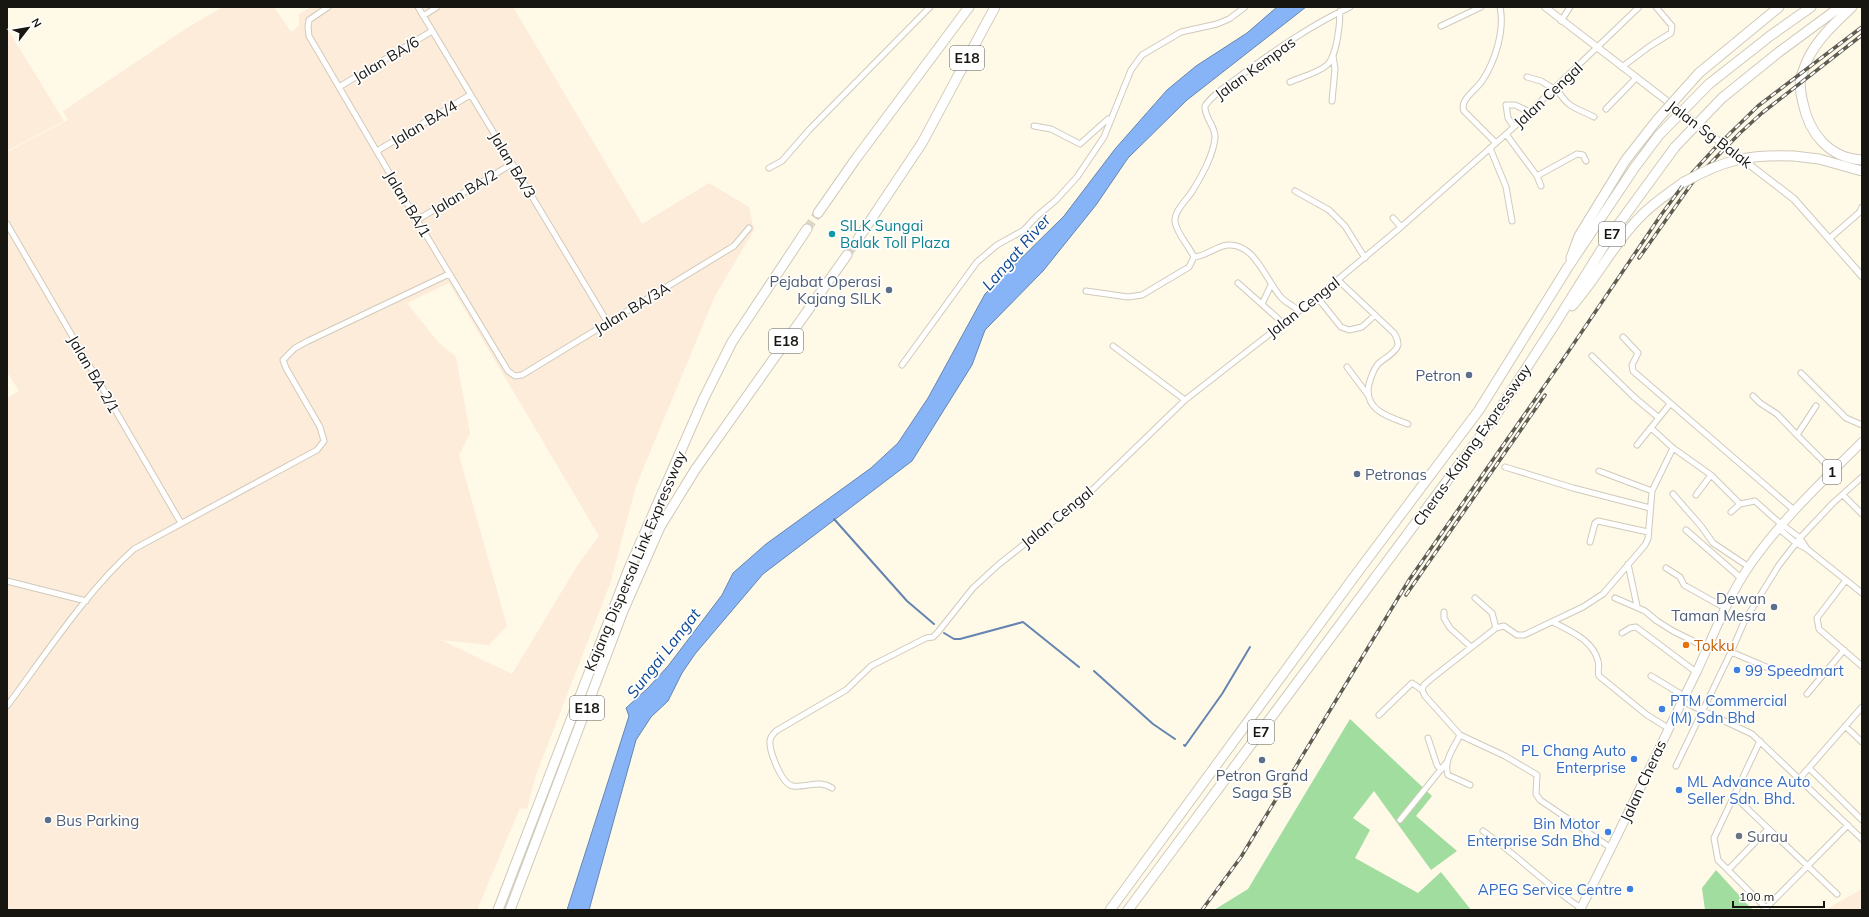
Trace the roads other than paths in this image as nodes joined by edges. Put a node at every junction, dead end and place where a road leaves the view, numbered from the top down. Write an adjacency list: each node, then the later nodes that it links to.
1 (328, 7): 30 (street, Jalan BA/1)
2 (418, 7): 20 (street, Jalan BA/3)
3 (437, 7): 20 (street)
4 (930, 7): 47 (street)
5 (969, 7): 53 (highway, E18)
6 (995, 7): 62 (highway, E18)
7 (1244, 7): 83 (street)
8 (1350, 7): 19 (street, Jalan Kempas)
9 (1481, 7): 22 (street)
10 (1500, 7): 41 (street)
11 (1545, 7): 21 (street, Jalan Sg Balak)
12 (1570, 7): 21 (street)
13 (1639, 7): 24 (street, Jalan Cengal)
14 (1656, 7): 26 (street)
15 (1779, 7): 66 (highway, bridge)
16 (1811, 7): 66 (highway, Cheras–Kajang Expressway / E7, bridge)
17 (1840, 7): 79 (highway, Cheras–Kajang Expressway / E7, bridge)
18 (1852, 7): 44 (highway)
19 (1340, 12): 25 (street); 64 (street, Jalan Kempas)
20 (423, 16): 23 (street, Jalan BA/3)
21 (1561, 21): 24 (street, Jalan Sg Balak)
22 (1441, 26)
23 (432, 32): 30 (street, Jalan BA/6); 32 (street, Jalan BA/3)
24 (1597, 48): 26 (street, Jalan Sg Balak); 31 (street, Jalan Cengal)
25 (1333, 56): 29 (street); 33 (street)
26 (1622, 68): 28 (street, Jalan Sg Balak)
27 (1527, 77): 31 (street)
28 (1636, 78): 34 (street); 61 (street, Jalan Sg Balak)
29 (1290, 82)
30 (339, 87): 43 (street, Jalan BA/1)
31 (1555, 89): 35 (street, Jalan Cengal); 36 (street)
32 (470, 95): 43 (street, Jalan BA/4); 46 (street, Jalan BA/3)
33 (1332, 101)
34 (1606, 109)
35 (1530, 112): 39 (street, Jalan Cengal); 39 (street)
36 (1594, 117)
37 (1108, 119): 38 (street)
38 (1034, 126)
39 (1514, 127): 40 (street, Jalan Cengal)
40 (1506, 134): 41 (street, Jalan Cengal); 49 (street)
41 (1496, 143): 42 (street, Jalan Cengal)
42 (1490, 148): 56 (street); 58 (street, Jalan Cengal)
43 (377, 151): 55 (street, Jalan BA/1)
44 (1862, 160)
45 (1586, 161): 49 (street)
46 (512, 164): 55 (street, Jalan BA/2); 77 (street, Jalan BA/3)
47 (769, 168)
48 (1862, 171): 79 (highway, bridge)
49 (1537, 176): 50 (street)
50 (1541, 186)
51 (1295, 191): 65 (street)
52 (1862, 207): 61 (street)
53 (818, 213)
54 (1393, 218): 58 (street)
55 (416, 220): 67 (street, Jalan BA/1)
56 (1512, 221)
57 (7, 224): 114 (street, Jalan BA 2/1)
58 (1401, 227): 65 (street, Jalan Cengal)
59 (749, 228): 77 (street, Jalan BA/3A)
60 (807, 229): 179 (highway, Kajang Dispersal Link Expressway / E18)
61 (1830, 238): 68 (street, Jalan Sg Balak)
62 (858, 239)
63 (847, 255): 180 (highway, Kajang Dispersal Link Expressway / E18)
64 (1194, 257): 71 (street); 72 (street)
65 (1365, 258): 69 (street, Jalan Cengal)
66 (1568, 267): 181 (highway, Cheras–Kajang Expressway / E7)
67 (449, 274): 85 (street, Jalan BA/1); 114 (street)
68 (1862, 276)
69 (1338, 280): 73 (street, Jalan Cengal); 76 (street)
70 (1238, 283): 74 (street)
71 (1271, 285): 74 (street); 75 (street)
72 (1086, 291)
73 (1318, 297): 75 (street, Jalan Cengal); 76 (street)
74 (1262, 304): 78 (street)
75 (1299, 311): 78 (street, Jalan Cengal)
76 (1374, 316): 87 (street)
77 (608, 323): 85 (street, Jalan BA/3A)
78 (1283, 324): 89 (street, Jalan Cengal)
79 (1555, 324): 182 (highway, Cheras–Kajang Expressway / E7)
80 (1623, 337): 90 (street)
81 (1113, 346): 89 (street)
82 (1592, 356): 92 (street)
83 (902, 365)
84 (1346, 367): 87 (street)
85 (508, 371)
86 (1801, 373): 94 (street)
87 (1368, 395): 93 (street)
88 (1753, 396): 96 (street)
89 (1185, 400): 165 (street, Jalan Cengal)
90 (1670, 404): 92 (street); 111 (street)
91 (1816, 406): 96 (street)
92 (1659, 418): 95 (street)
93 (1408, 424)
94 (1862, 425)
95 (1651, 428): 98 (street); 99 (street)
96 (1797, 435): 101 (street)
97 (1862, 442): 101 (main road, Jalan Cheras / 1)
98 (1637, 445)
99 (1673, 448): 103 (street); 105 (street)
100 (1505, 466): 110 (street)
101 (1833, 471): 111 (main road, Jalan Cheras / 1)
102 (1599, 472): 105 (street)
103 (1711, 475): 107 (street); 109 (street)
104 (1862, 477): 108 (street)
105 (1652, 491): 110 (street)
106 (1673, 494): 123 (street)
107 (1696, 495)
108 (1843, 495): 113 (street); 118 (street)
109 (1740, 504): 112 (street); 115 (street)
110 (1650, 508): 117 (street)
111 (1794, 510): 115 (main road, Jalan Cheras / 1)
112 (1731, 512)
113 (1862, 514)
114 (181, 523): 131 (street)
115 (1778, 523): 118 (street); 120 (street); 123 (main road, Jalan Cheras / 1)
116 (1686, 530): 125 (street)
117 (1648, 532): 119 (street); 122 (street)
118 (1800, 538): 120 (street); 121 (street)
119 (1590, 542)
120 (1796, 543): 121 (street); 141 (street)
121 (1807, 549): 126 (street)
122 (1628, 564): 132 (street); 135 (street)
123 (1748, 567): 125 (main road, Jalan Cheras / 1)
124 (1666, 568): 133 (street)
125 (1742, 579): 133 (main road, Jalan Cheras / 1)
126 (1846, 580): 128 (street); 140 (street)
127 (7, 581): 131 (street)
128 (1862, 593)
129 (1475, 598): 136 (street)
130 (1615, 598): 132 (street)
131 (86, 601): 149 (street)
132 (1637, 606): 139 (street)
133 (1725, 608): 139 (main road, Jalan Cheras / 1)
134 (1444, 612): 138 (street)
135 (1553, 622): 136 (street); 154 (street)
136 (1496, 628): 138 (street)
137 (1622, 633): 143 (street)
138 (1471, 647): 146 (street)
139 (1707, 648): 143 (main road, Jalan Cheras / 1)
140 (1844, 650): 142 (street); 147 (street)
141 (1731, 652): 144 (street); 151 (street)
142 (1862, 666)
143 (1696, 672): 148 (main road, Jalan Cheras / 1)
144 (1783, 674)
145 (1651, 676): 148 (street)
146 (1422, 690): 152 (street); 155 (street)
147 (1807, 694)
148 (1683, 698): 151 (street); 154 (main road, Jalan Cheras / 1)
149 (7, 706)
150 (1862, 707): 153 (street)
151 (1702, 710): 157 (street); 160 (street)
152 (1379, 715)
153 (1845, 726): 158 (street); 161 (street)
154 (1668, 728): 173 (main road, Jalan Cheras / 1)
155 (1460, 735): 159 (street); 173 (street)
156 (1428, 738): 162 (street)
157 (1760, 741): 163 (street); 166 (street)
158 (1862, 742)
159 (1447, 762): 162 (street); 164 (street)
160 (1676, 766)
161 (1809, 768): 163 (street); 168 (street)
162 (1441, 770): 167 (street)
163 (1800, 778): 169 (street)
164 (1470, 785)
165 (832, 788)
166 (1733, 795): 170 (street); 175 (street)
167 (1400, 820)
168 (1862, 820)
169 (1848, 826): 172 (street); 174 (street)
170 (1768, 829): 174 (street); 175 (street)
171 (1483, 831): 177 (street)
172 (1862, 839)
173 (1611, 848): 177 (main road, Jalan Cheras / 1)
174 (1808, 866): 176 (street); 178 (street)
175 (1728, 870): 178 (street)
176 (1837, 894)
177 (1581, 909)
178 (1765, 909)
179 (498, 910)
180 (510, 910)
181 (1110, 910)
182 (1128, 910)

